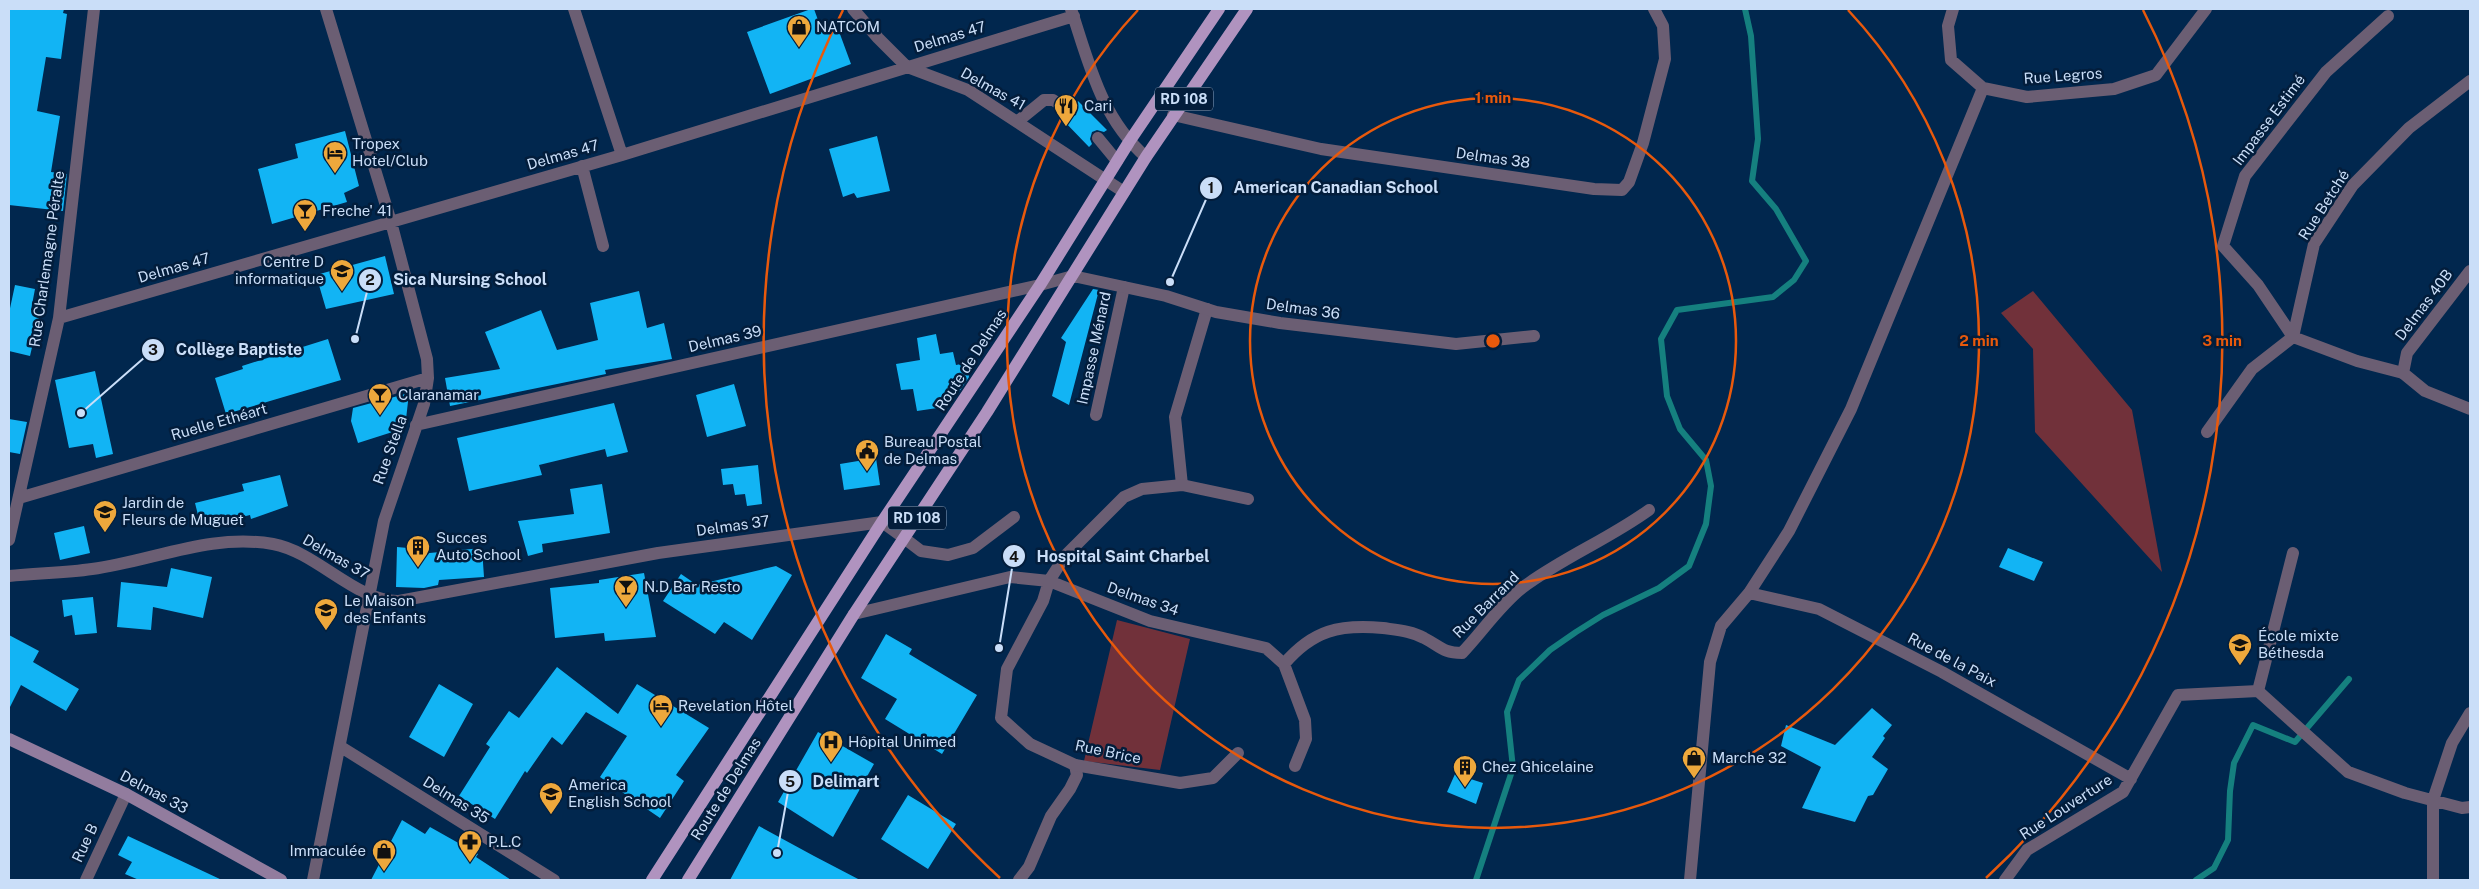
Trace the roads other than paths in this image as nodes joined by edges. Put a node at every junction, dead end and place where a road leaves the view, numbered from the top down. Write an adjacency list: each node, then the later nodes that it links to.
1 (94, 9): 33 (street, Rue Charlemagne Péralte)
2 (326, 9): 26 (street, Rue Stella)
3 (574, 9): 20 (street)
4 (853, 9): 12 (street, Delmas 41)
5 (1219, 9): 19 (main road, Route de Delmas / RD 108)
6 (1247, 9): 16 (main road, Route de Delmas / RD 108)
7 (1654, 9): 16 (street, Delmas 38)
8 (1953, 9): 14 (street, Rue Legros)
9 (2206, 9): 14 (street, Rue Legros)
10 (1072, 12): 12 (street, Delmas 47); 19 (street)
11 (2388, 16): 35 (street, Impasse Estimé)
12 (907, 67): 17 (street, Delmas 41); 20 (street, Delmas 47)
13 (2470, 81): 35 (street, Rue Betché)
14 (1983, 88): 53 (street)
15 (1069, 110): 17 (street)
16 (1173, 115): 21 (main road, Route de Delmas / RD 108)
17 (1018, 121): 24 (street, Delmas 41)
18 (1098, 138): 22 (street)
19 (1129, 142): 21 (street); 22 (main road, Route de Delmas / RD 108)
20 (622, 155): 23 (street, Delmas 47)
21 (1146, 157): 25 (main road, Route de Delmas / RD 108)
22 (1117, 161): 24 (main road, Route de Delmas / RD 108)
23 (582, 166): 26 (street, Delmas 47); 27 (street)
24 (1106, 180): 25 (street, Delmas 41); 30 (main road, Route de Delmas / RD 108)
25 (1124, 192): 29 (main road, Route de Delmas / RD 108)
26 (391, 222): 33 (street, Delmas 47); 37 (street, Rue Stella)
27 (603, 246)
28 (2470, 271): 36 (street, Delmas 40B)
29 (1073, 276): 30 (street, Delmas 39); 31 (street, Delmas 36); 48 (main road, Route de Delmas / RD 108)
30 (1040, 285): 40 (street, Delmas 39); 47 (main road, Route de Delmas / RD 108)
31 (1124, 287): 32 (street, Delmas 36); 39 (street, Impasse Ménard)
32 (1207, 309): 34 (street, Delmas 36); 42 (street)
33 (59, 318): 43 (street, Rue Charlemagne Péralte)
34 (1534, 336)
35 (2293, 337): 36 (street); 41 (street)
36 (2402, 373): 38 (street)
37 (428, 378): 40 (street, Rue Stella); 43 (street, Ruelle Ethéart)
38 (2470, 409)
39 (1096, 415)
40 (416, 425): 54 (street, Rue Stella)
41 (2207, 432)
42 (1182, 485): 44 (street, Rue Brice); 52 (street, Rue Brice)
43 (20, 498): 49 (street, Rue Charlemagne Péralte)
44 (1248, 499)
45 (1649, 510): 56 (street, Rue Barrand)
46 (1014, 517): 48 (street)
47 (882, 522): 48 (street); 54 (street, Delmas 37); 72 (main road, Route de Delmas / RD 108)
48 (904, 538): 55 (main road, Route de Delmas / RD 108)
49 (9, 540)
50 (2293, 553): 57 (street)
51 (9, 576): 54 (street, Delmas 37)
52 (1048, 581): 55 (street, Delmas 34); 56 (street, Delmas 34); 62 (street, Rue Brice)
53 (1749, 593): 64 (street, Rue de la Paix); 75 (street)
54 (369, 595): 60 (street, Rue Stella)
55 (854, 614): 73 (main road, Route de Delmas / RD 108)
56 (1284, 664): 63 (street, Delmas 34)
57 (2258, 691): 64 (street, Rue Louverture); 66 (street)
58 (2470, 713): 66 (street)
59 (9, 739): 65 (main road, Delmas 33)
60 (341, 747): 70 (street, Rue Stella); 71 (street, Delmas 35)
61 (1238, 753): 62 (street, Rue Brice)
62 (1075, 765): 74 (street)
63 (1296, 766)
64 (2131, 778): 76 (street, Rue Louverture)
65 (126, 794): 68 (street, Rue B); 69 (main road, Delmas 33)
66 (2433, 800): 67 (street); 77 (street)
67 (2470, 808)
68 (86, 880)
69 (281, 880)
70 (313, 880)
71 (554, 880)
72 (652, 880)
73 (688, 880)
74 (1019, 880)
75 (1690, 880)
76 (2005, 880)
77 (2433, 880)

